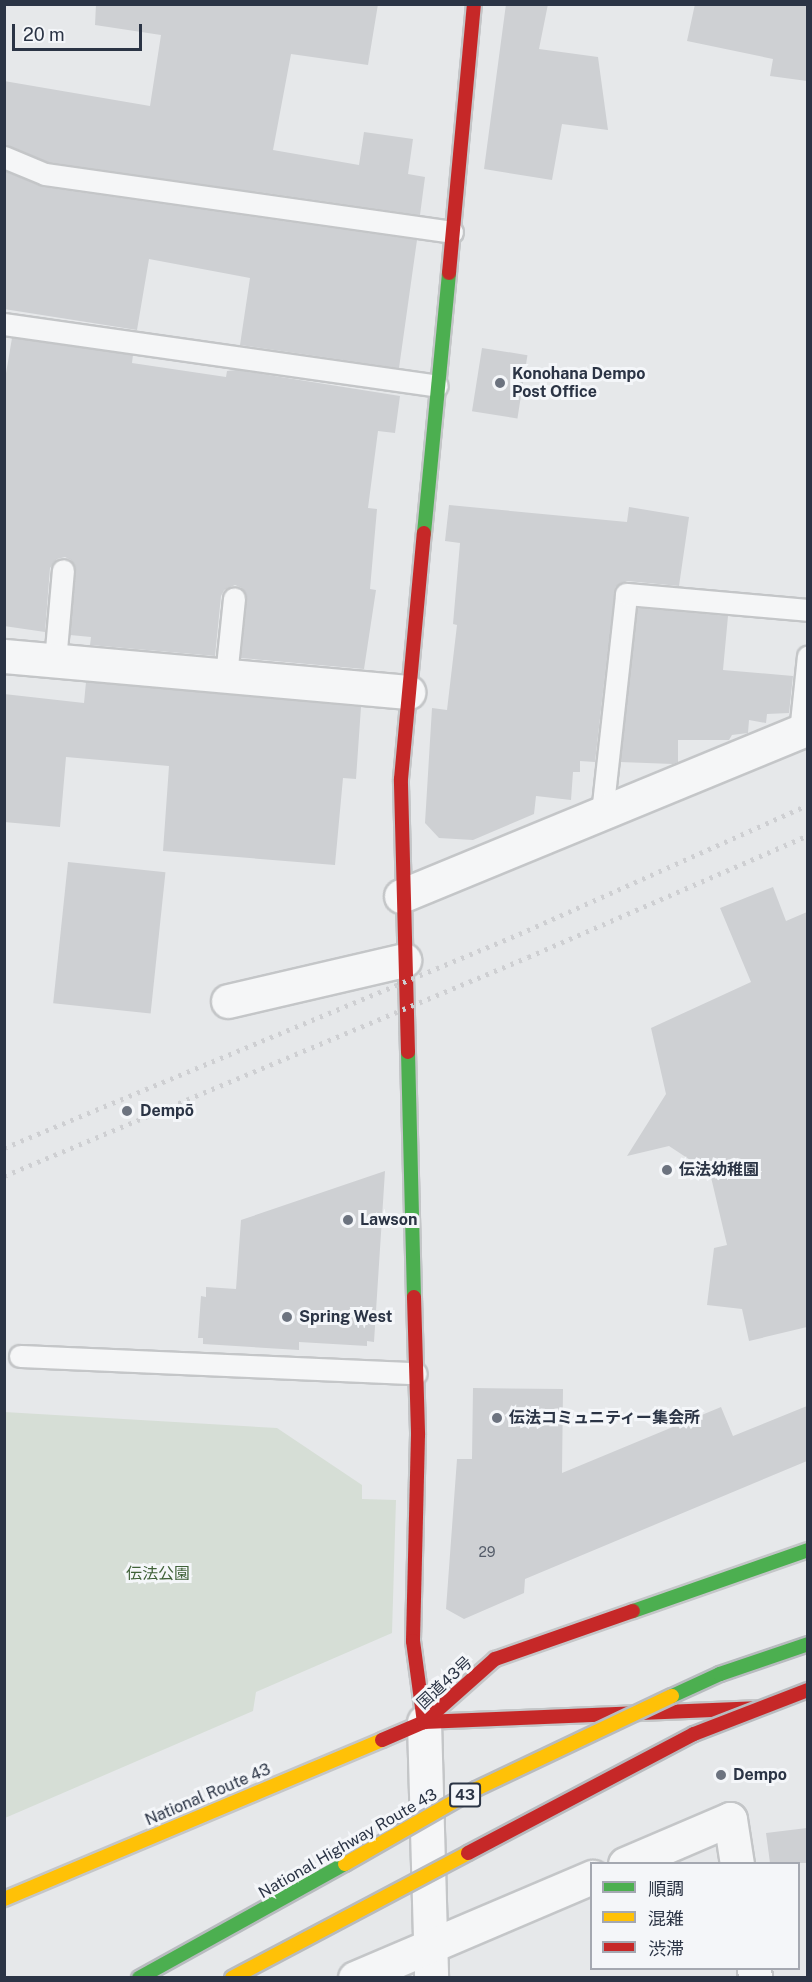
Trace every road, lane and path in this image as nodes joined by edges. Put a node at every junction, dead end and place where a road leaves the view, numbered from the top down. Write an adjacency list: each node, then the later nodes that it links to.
1 (474, 4): 3 (main road)
2 (4, 157): 3 (lane)
3 (452, 232): 5 (main road)
4 (4, 324): 5 (lane)
5 (437, 386): 13 (main road)
6 (63, 570): 11 (lane)
7 (234, 598): 12 (lane)
8 (807, 610): 15 (lane)
9 (4, 656): 11 (street)
10 (807, 656): 14 (lane)
11 (55, 661): 12 (street)
12 (226, 676): 13 (street)
13 (408, 692): 16 (main road)
14 (804, 730): 15 (street)
15 (602, 813): 16 (street)
16 (401, 896): 17 (main road)
17 (404, 960): 18 (street); 20 (main road)
18 (228, 1001)
19 (20, 1356): 20 (lane)
20 (416, 1373): 27 (main road)
21 (807, 1535): 23 (street)
22 (807, 1550): 23 (main road, 国道43号)
23 (767, 1564): 27 (main road, 国道43号)
24 (807, 1644): 33 (main road, National Highway Route 43 / 43, bridge)
25 (807, 1690): 34 (main road, bridge)
26 (807, 1705): 27 (main road, 国道43号)
27 (424, 1722): 31 (main road, National Route 43); 32 (street)
28 (627, 1862): 29 (street)
29 (737, 1862)
30 (590, 1877): 32 (street)
31 (4, 1899)
32 (431, 1944): 35 (street); 36 (street)
33 (139, 1977)
34 (232, 1977)
35 (355, 1977)
36 (431, 1977)

